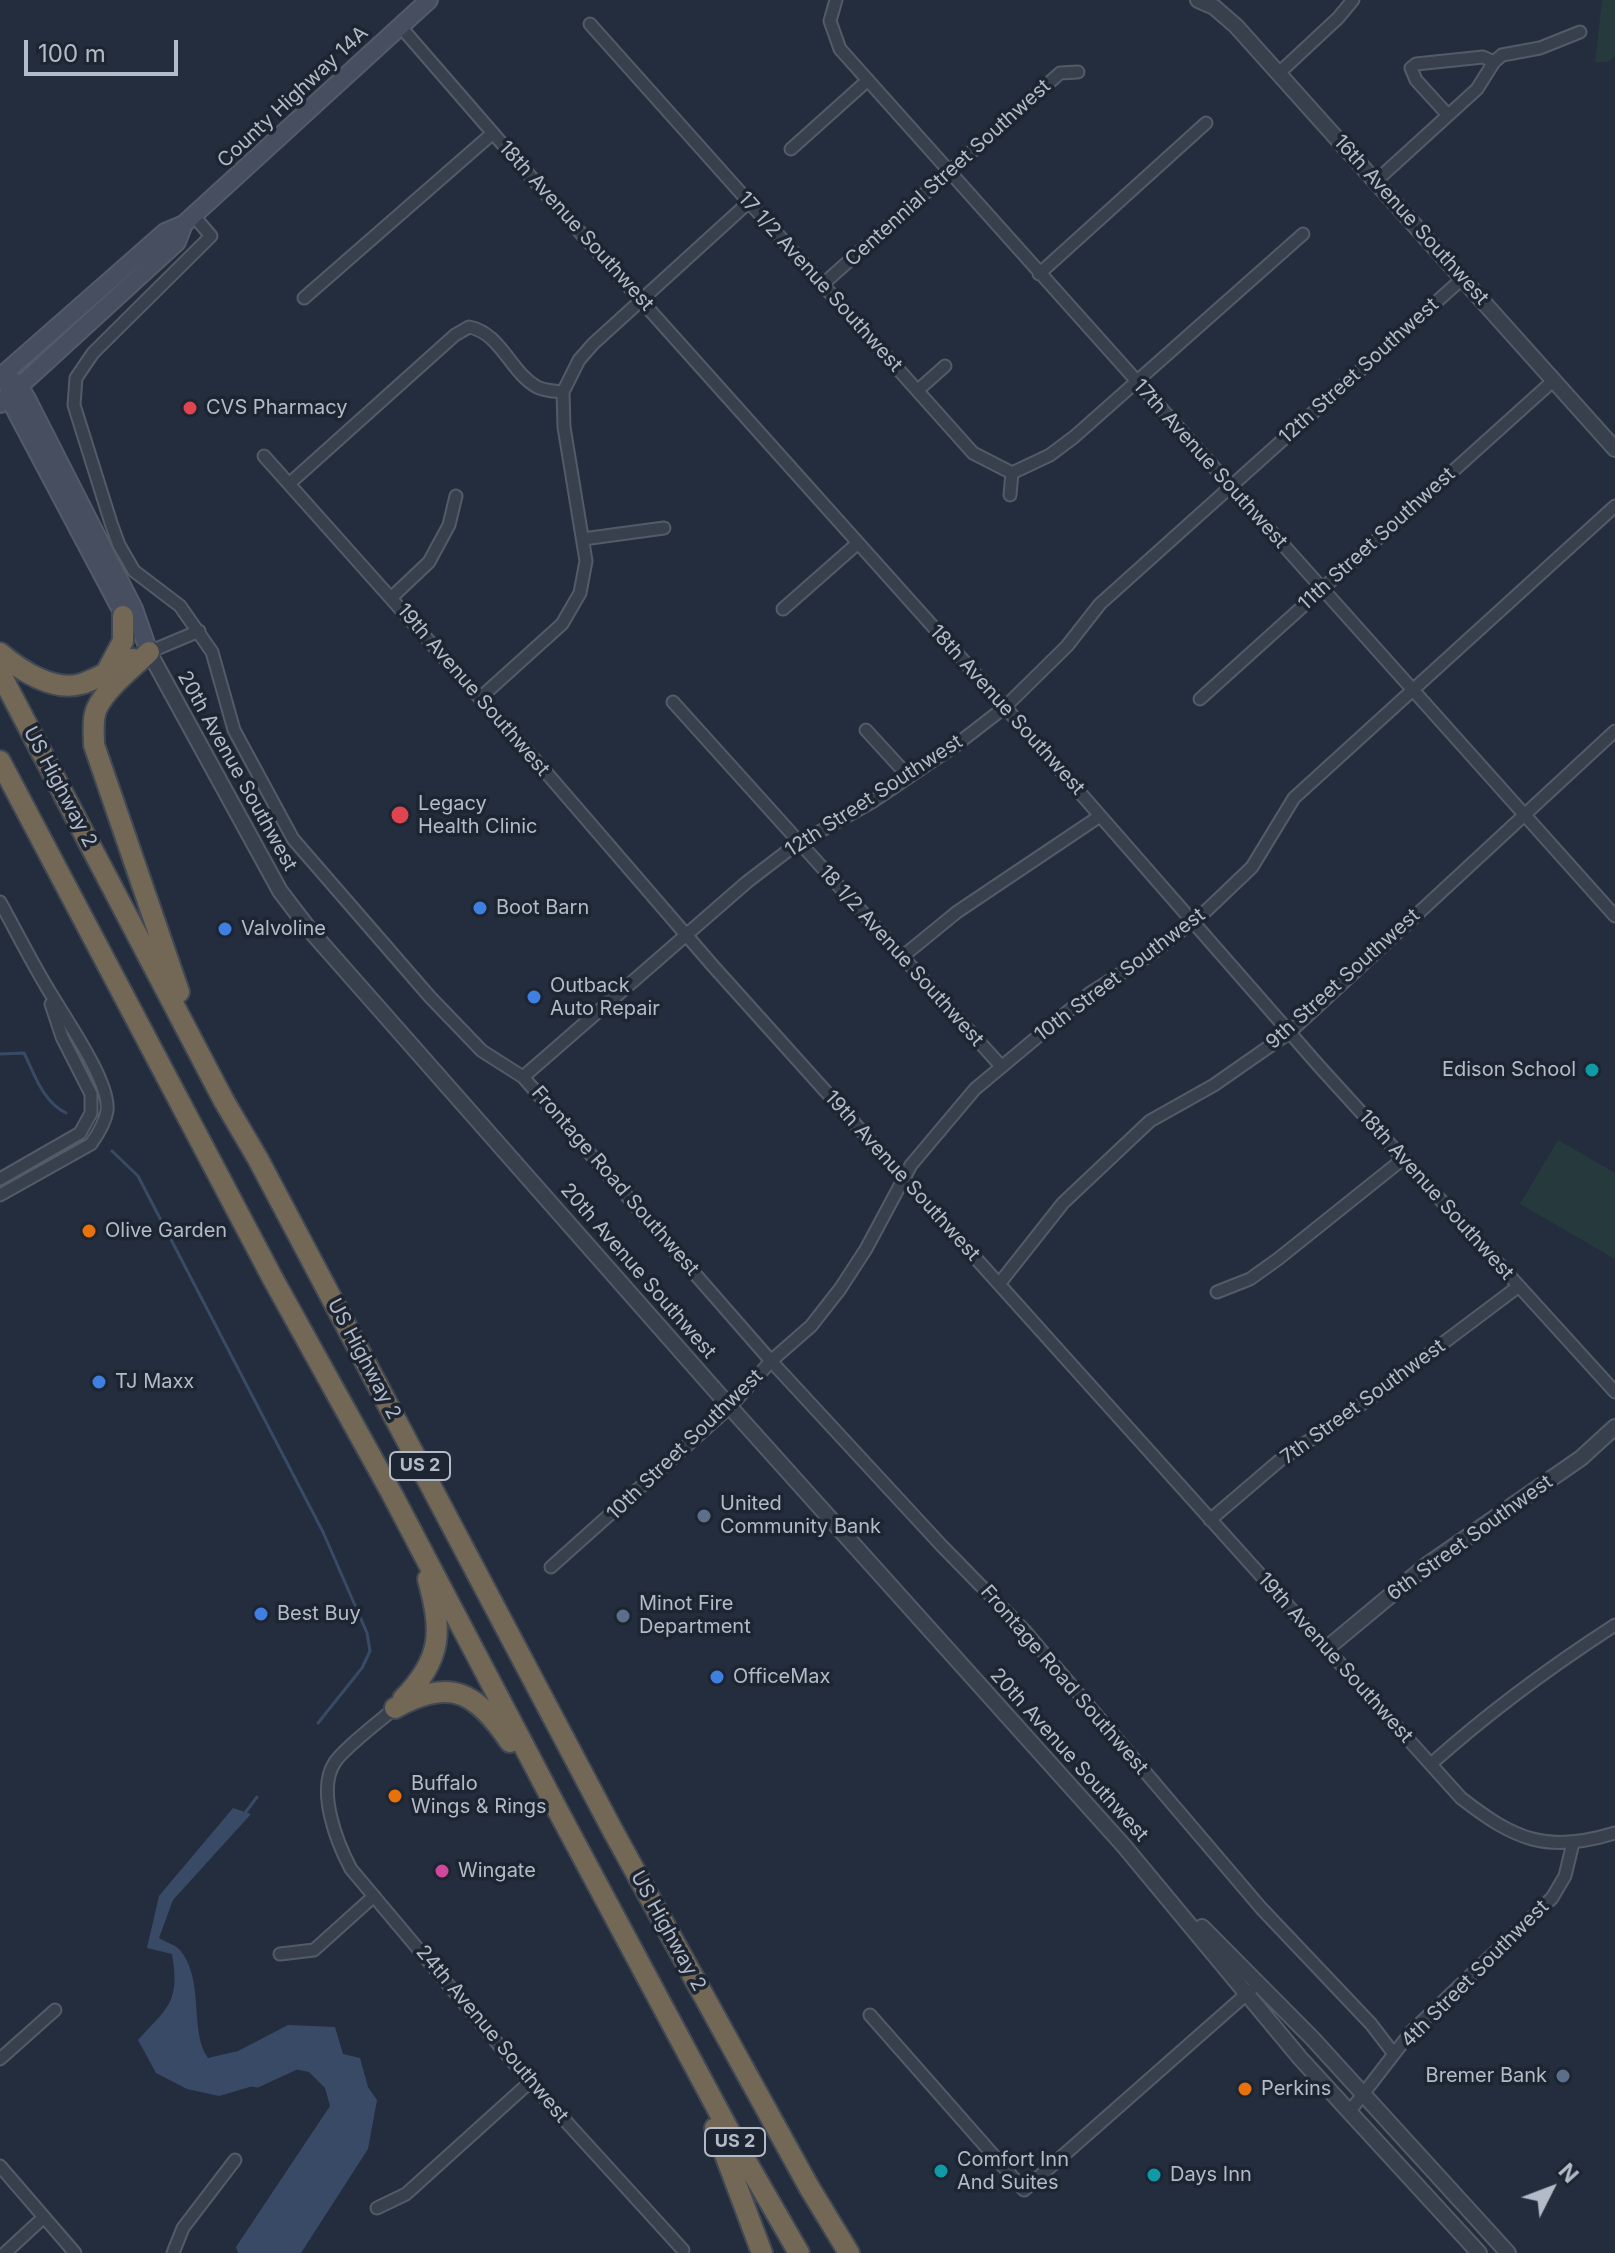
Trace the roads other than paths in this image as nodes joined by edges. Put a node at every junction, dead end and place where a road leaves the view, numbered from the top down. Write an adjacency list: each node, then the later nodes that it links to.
1 (429, 0): 6 (main road, County Highway 14A)
2 (836, 0): 11 (street, 17th Avenue Southwest)
3 (1198, 0): 10 (street, 16th Avenue Southwest)
4 (1353, 0): 10 (street)
5 (590, 24): 18 (street, 17 1/2 Avenue Southwest)
6 (400, 26): 14 (street, 18th Avenue Southwest); 19 (main road, County Highway 14A)
7 (1580, 32): 8 (street)
8 (1494, 62): 12 (street); 12 (street)
9 (1078, 72): 16 (street, Centennial Street Southwest)
10 (1279, 73): 17 (street, 16th Avenue Southwest)
11 (868, 80): 15 (street); 16 (street, 17th Avenue Southwest)
12 (1447, 114): 17 (street)
13 (1206, 123): 21 (street)
14 (493, 133): 24 (street); 25 (street, 18th Avenue Southwest)
15 (791, 149)
16 (949, 173): 21 (street, 17th Avenue Southwest); 23 (street, Centennial Street Southwest)
17 (1376, 181): 22 (street, 16th Avenue Southwest)
18 (749, 202): 23 (street, 17 1/2 Avenue Southwest); 25 (street)
19 (189, 219): 27 (main road, County Highway 14A); 32 (main road, County Highway 14A); 50 (street, Frontage Road Southwest)
20 (1303, 234): 28 (street)
21 (1039, 274): 28 (street, 17th Avenue Southwest)
22 (1463, 278): 29 (street, 16th Avenue Southwest); 39 (street, 12th Street Southwest)
23 (822, 285): 30 (street, 17 1/2 Avenue Southwest)
24 (304, 298)
25 (641, 300): 31 (street); 45 (street, 18th Avenue Southwest)
26 (945, 366): 30 (street)
27 (2, 373): 32 (main road, 20th Avenue Southwest)
28 (1136, 380): 37 (street); 39 (street, 17th Avenue Southwest)
29 (1554, 380): 35 (street, 16th Avenue Southwest); 46 (street, 11th Street Southwest)
30 (918, 390): 37 (street, 17 1/2 Avenue Southwest)
31 (563, 392): 38 (street); 44 (street)
32 (10, 395): 34 (main road, 20th Avenue Southwest); 51 (main road, 20th Avenue Southwest)
33 (0, 419): 34 (main road)
34 (29, 435): 49 (main road, 20th Avenue Southwest)
35 (1615, 449)
36 (264, 456): 38 (street, 19th Avenue Southwest)
37 (1012, 473): 40 (street)
38 (290, 483): 47 (street, 19th Avenue Southwest)
39 (1230, 487): 46 (street, 17th Avenue Southwest); 59 (street, 12th Street Southwest)
40 (1010, 495)
41 (456, 496): 47 (street)
42 (1615, 506): 55 (street, 10th Street Southwest)
43 (664, 528): 44 (street)
44 (583, 539): 56 (street)
45 (858, 543): 48 (street); 59 (street, 18th Avenue Southwest)
46 (1321, 588): 55 (street, 17th Avenue Southwest); 57 (street, 11th Street Southwest)
47 (391, 598): 56 (street, 19th Avenue Southwest)
48 (783, 609)
49 (123, 616): 51 (main road, 20th Avenue Southwest); 53 (highway)
50 (199, 631): 51 (street); 75 (street, Frontage Road Southwest)
51 (149, 652): 53 (highway); 76 (highway); 86 (street, 20th Avenue Southwest)
52 (0, 653): 53 (highway)
53 (107, 671)
54 (0, 673): 76 (highway, US Highway 2 / US 2)
55 (1414, 691): 64 (street, 17th Avenue Southwest); 69 (street, 10th Street Southwest)
56 (480, 698): 70 (street, 19th Avenue Southwest)
57 (1200, 699)
58 (673, 702): 66 (street, 18 1/2 Avenue Southwest)
59 (1005, 707): 63 (street, 12th Street Southwest); 65 (street, 18th Avenue Southwest)
60 (866, 730): 63 (street)
61 (1615, 731): 64 (street, 9th Street Southwest)
62 (0, 761): 89 (highway, US Highway 2 / US 2)
63 (909, 777): 66 (street, 12th Street Southwest)
64 (1525, 815): 68 (street, 17th Avenue Southwest); 73 (street, 9th Street Southwest)
65 (1100, 816): 69 (street, 18th Avenue Southwest); 71 (street)
66 (800, 843): 70 (street, 12th Street Southwest); 71 (street, 18 1/2 Avenue Southwest)
67 (0, 902): 72 (street)
68 (1615, 916)
69 (1193, 922): 73 (street, 18th Avenue Southwest); 74 (street, 10th Street Southwest)
70 (686, 935): 75 (street, 12th Street Southwest); 78 (street, 19th Avenue Southwest)
71 (902, 957): 74 (street, 18 1/2 Avenue Southwest)
72 (45, 984): 79 (street); 80 (street)
73 (1290, 1032): 77 (street, 18th Avenue Southwest); 81 (street, 9th Street Southwest)
74 (1001, 1066): 78 (street, 10th Street Southwest)
75 (523, 1077): 84 (street, Frontage Road Southwest)
76 (224, 1101): 111 (highway, US Highway 2 / US 2)
77 (1403, 1159): 82 (street, 18th Avenue Southwest); 83 (street)
78 (903, 1178): 81 (street, 19th Avenue Southwest); 84 (street, 10th Street Southwest)
79 (0, 1179)
80 (0, 1195)
81 (999, 1284): 88 (street, 19th Avenue Southwest)
82 (1519, 1286): 85 (street, 18th Avenue Southwest); 88 (street, 7th Street Southwest)
83 (1217, 1292)
84 (771, 1361): 86 (street, 10th Street Southwest); 106 (street, Frontage Road Southwest)
85 (1615, 1392)
86 (730, 1407): 90 (street, 10th Street Southwest); 98 (street, 20th Avenue Southwest)
87 (1615, 1427): 92 (street, 6th Street Southwest)
88 (1210, 1520): 92 (street, 19th Avenue Southwest)
89 (418, 1545): 93 (highway); 95 (highway, US Highway 2 / US 2)
90 (551, 1567)
91 (1615, 1625): 94 (street)
92 (1326, 1649): 94 (street, 19th Avenue Southwest)
93 (395, 1708): 95 (highway); 99 (street, 24th Avenue Southwest)
94 (1431, 1764): 97 (street, 19th Avenue Southwest)
95 (557, 1809): 105 (highway, US Highway 2 / US 2)
96 (1615, 1833): 97 (street)
97 (1573, 1843): 106 (street, 4th Street Southwest)
98 (1152, 1878): 101 (street, 20th Avenue Southwest); 102 (street, 20th Avenue Southwest)
99 (374, 1896): 100 (street); 108 (street, 24th Avenue Southwest)
100 (280, 1954)
101 (1260, 1983): 102 (street); 109 (street, 20th Avenue Southwest)
102 (1247, 1994): 104 (street); 110 (street, 20th Avenue Southwest)
103 (55, 2010): 107 (street)
104 (870, 2015)
105 (675, 2029): 120 (highway); 121 (highway, US Highway 2 / US 2)
106 (1394, 2054): 109 (street, 4th Street Southwest)
107 (0, 2059)
108 (530, 2082): 114 (street); 116 (street, 24th Avenue Southwest)
109 (1363, 2092): 110 (street); 125 (street, 20th Avenue Southwest)
110 (1350, 2111): 124 (street, 20th Avenue Southwest)
111 (790, 2154): 122 (highway, US Highway 2 / US 2); 123 (highway)
112 (235, 2160): 119 (street)
113 (0, 2166): 115 (street)
114 (377, 2208)
115 (44, 2217): 117 (street); 118 (street)
116 (683, 2250)
117 (5, 2253)
118 (75, 2253)
119 (173, 2253)
120 (762, 2253)
121 (799, 2253)
122 (849, 2253)
123 (863, 2253)
124 (1479, 2253)
125 (1508, 2253)

